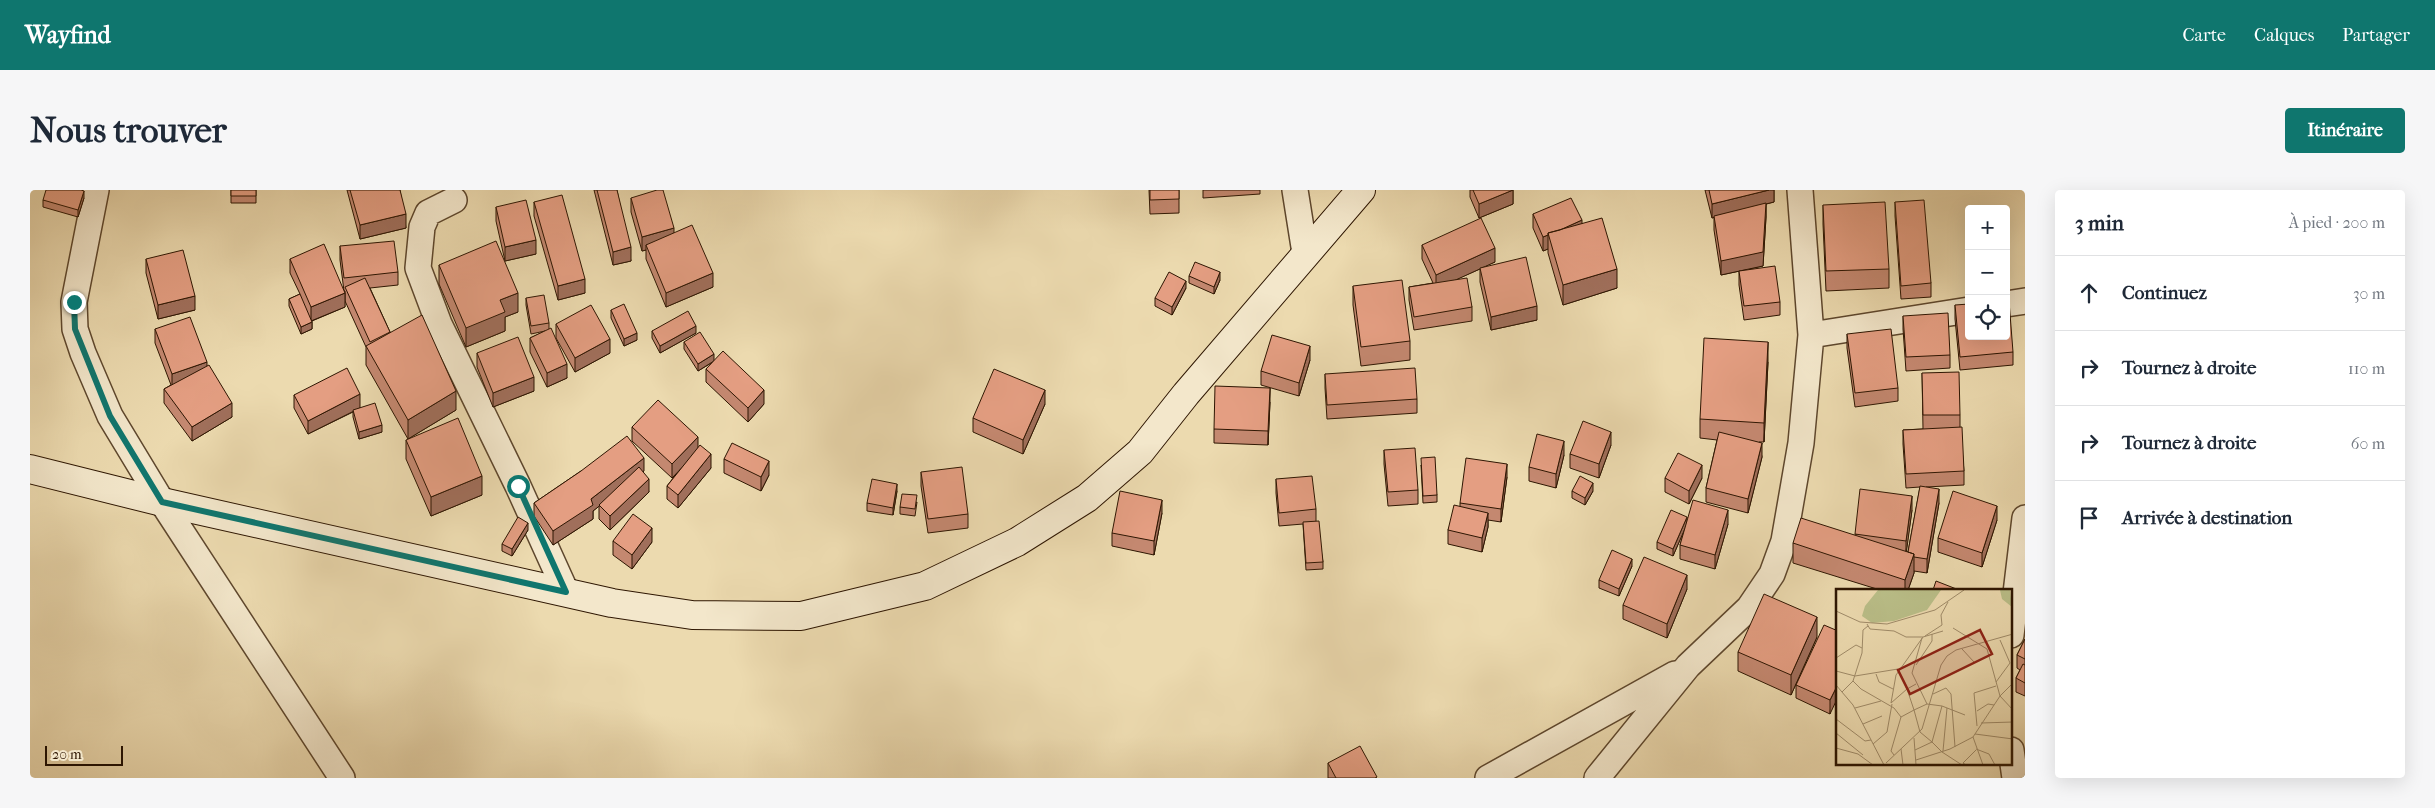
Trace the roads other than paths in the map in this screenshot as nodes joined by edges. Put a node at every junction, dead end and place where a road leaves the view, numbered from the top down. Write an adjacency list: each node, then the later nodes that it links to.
1 (96, 190): 12 (street)
2 (1295, 190): 6 (street)
3 (1361, 190): 6 (main road)
4 (1800, 190): 10 (street)
5 (454, 200): 14 (street)
6 (1305, 253): 14 (main road)
7 (2025, 301): 8 (street)
8 (2010, 303)
9 (1965, 311): 10 (street)
10 (1811, 335): 16 (street)
11 (30, 469): 12 (main road)
12 (162, 502): 14 (main road); 18 (street)
13 (2025, 518): 15 (street)
14 (566, 592)
15 (2012, 627)
16 (1688, 666): 19 (street); 20 (street)
17 (2012, 757): 21 (street)
18 (342, 778)
19 (1488, 778)
20 (1597, 778)
21 (2015, 778)

